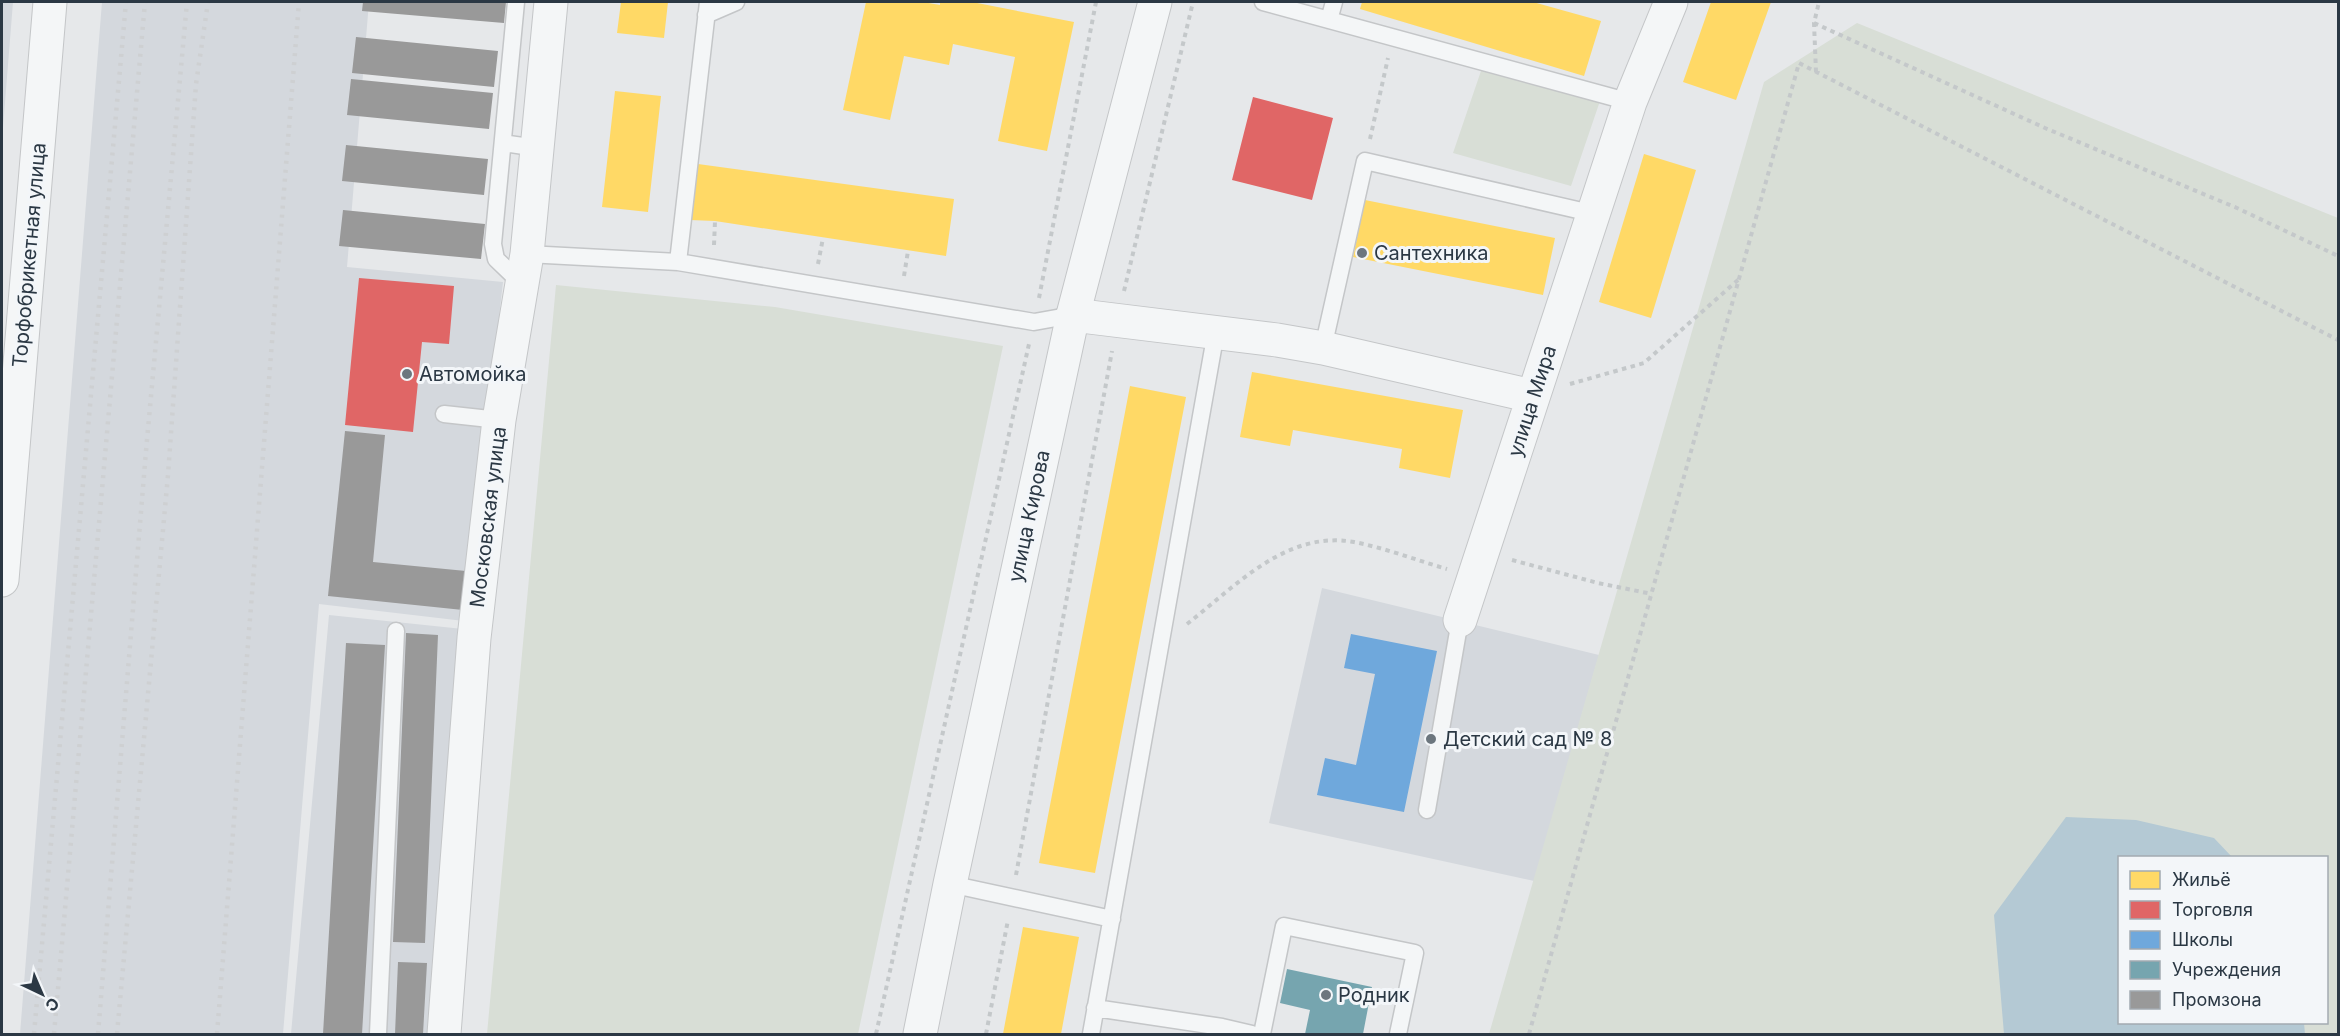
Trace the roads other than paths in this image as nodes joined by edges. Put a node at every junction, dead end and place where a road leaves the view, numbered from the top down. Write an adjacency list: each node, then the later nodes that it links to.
1 (50, 2): 24 (street, Торфобрикетная улица)
2 (516, 2): 11 (lane)
3 (551, 2): 11 (street, Московская улица)
4 (736, 2): 9 (lane)
5 (1155, 2): 18 (street, улица Кирова)
6 (1263, 2): 10 (lane)
7 (1334, 2): 10 (lane)
8 (1671, 2): 12 (street, улица Мира)
9 (707, 8): 16 (lane)
10 (1329, 20): 12 (lane)
11 (528, 55): 13 (lane); 14 (street, Московская улица)
12 (1630, 102): 15 (street, улица Мира)
13 (503, 143): 14 (lane); 17 (lane)
14 (537, 148): 17 (street, Московская улица)
15 (1595, 214): 20 (lane); 21 (street, улица Мира)
16 (678, 262): 17 (lane); 18 (lane)
17 (524, 269): 23 (street, Московская улица)
18 (1073, 315): 19 (street); 28 (street, улица Кирова)
19 (1216, 333): 20 (street); 29 (lane)
20 (1323, 348): 21 (street)
21 (1532, 396): 25 (street, улица Мира)
22 (444, 414): 23 (lane)
23 (499, 420): 32 (street, Московская улица)
24 (2, 580)
25 (1460, 620): 27 (lane, улица Мира)
26 (396, 631): 31 (lane)
27 (1427, 810)
28 (950, 884): 29 (lane); 33 (street, улица Кирова)
29 (1112, 919): 30 (lane)
30 (1095, 1008): 34 (lane); 35 (lane)
31 (378, 1035)
32 (444, 1035)
33 (920, 1035)
34 (1091, 1035)
35 (1252, 1035)
36 (1262, 1035): 37 (lane)
37 (1398, 1035)

